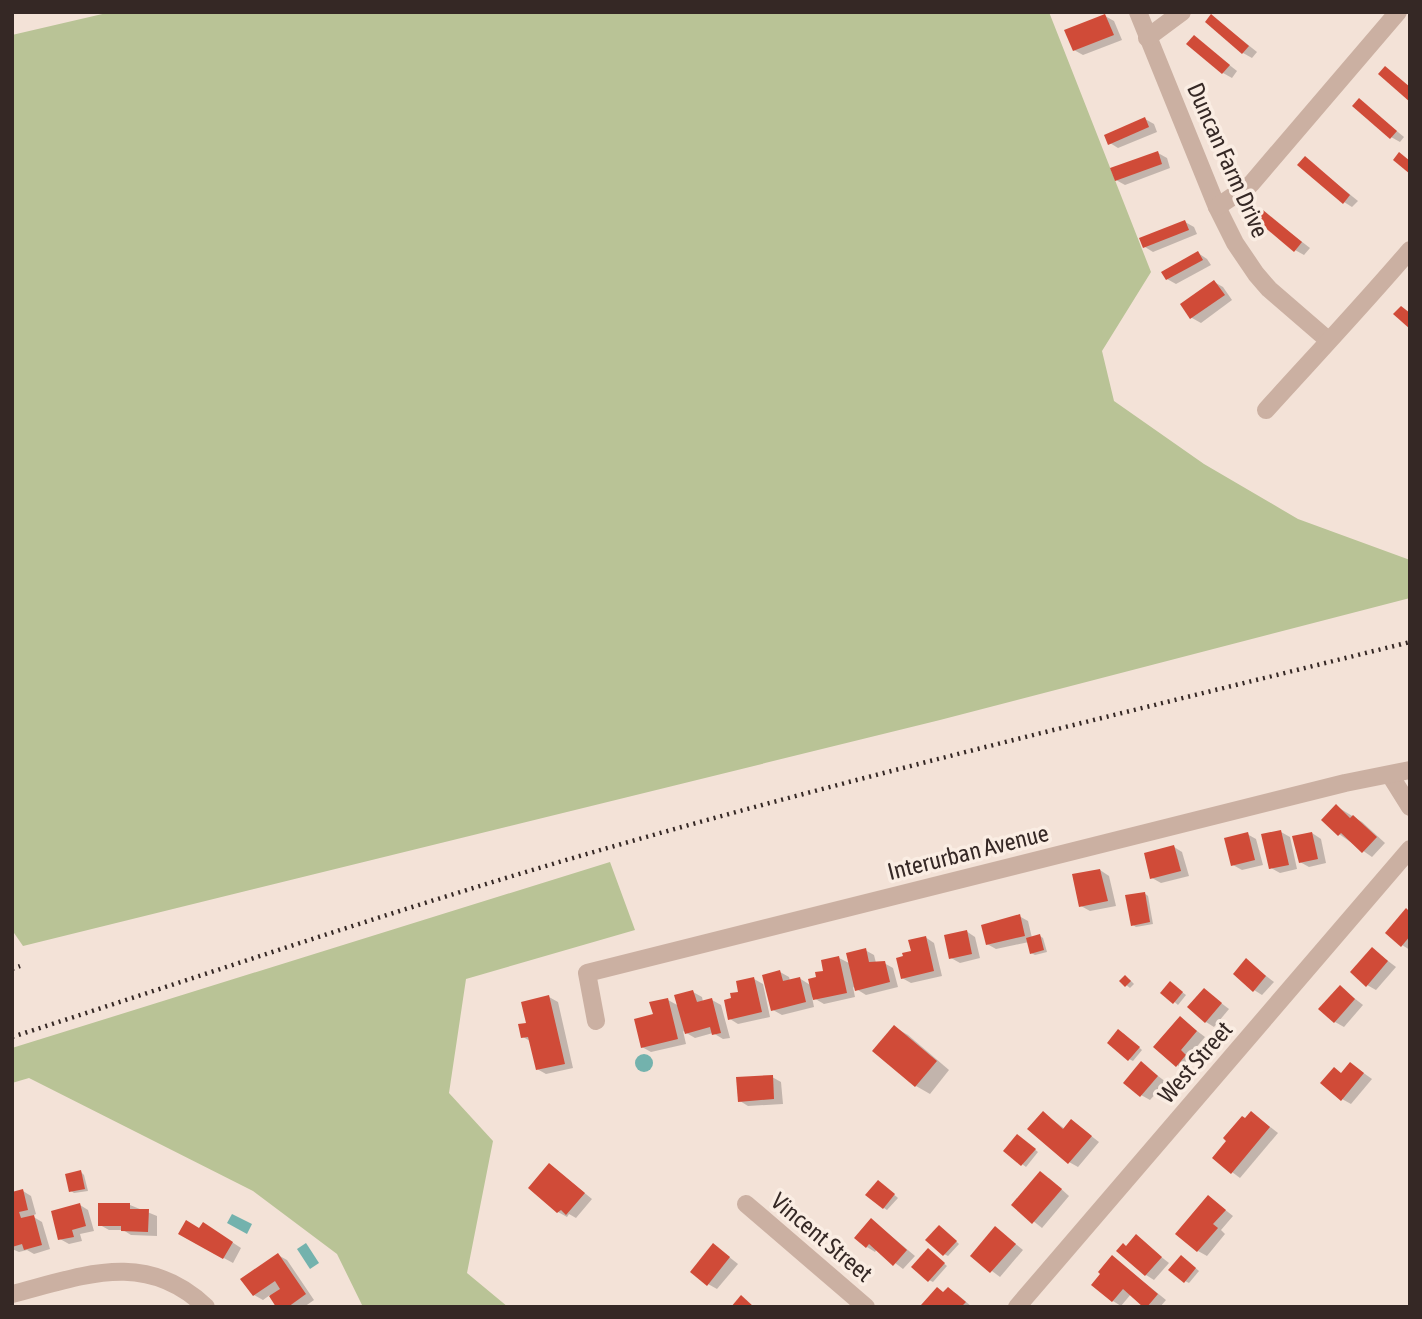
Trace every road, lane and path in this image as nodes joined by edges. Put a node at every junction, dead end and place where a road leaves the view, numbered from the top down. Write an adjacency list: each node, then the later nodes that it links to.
1 (1138, 12): 4 (street, Duncan Farm Drive)
2 (1182, 12): 4 (street)
3 (1398, 12): 5 (street)
4 (1147, 38): 5 (street, Duncan Farm Drive)
5 (1217, 207): 7 (street, Duncan Farm Drive)
6 (1410, 250): 7 (street)
7 (1328, 340): 8 (street)
8 (1266, 411)
9 (1410, 770): 10 (street, Interurban Avenue)
10 (1390, 775): 11 (street); 13 (street, Interurban Avenue)
11 (1410, 807)
12 (1410, 849): 18 (street, West Street)
13 (596, 1021)
14 (746, 1204): 17 (street, Vincent Street)
15 (12, 1294): 16 (street)
16 (206, 1307)
17 (866, 1307)
18 (1017, 1307)

